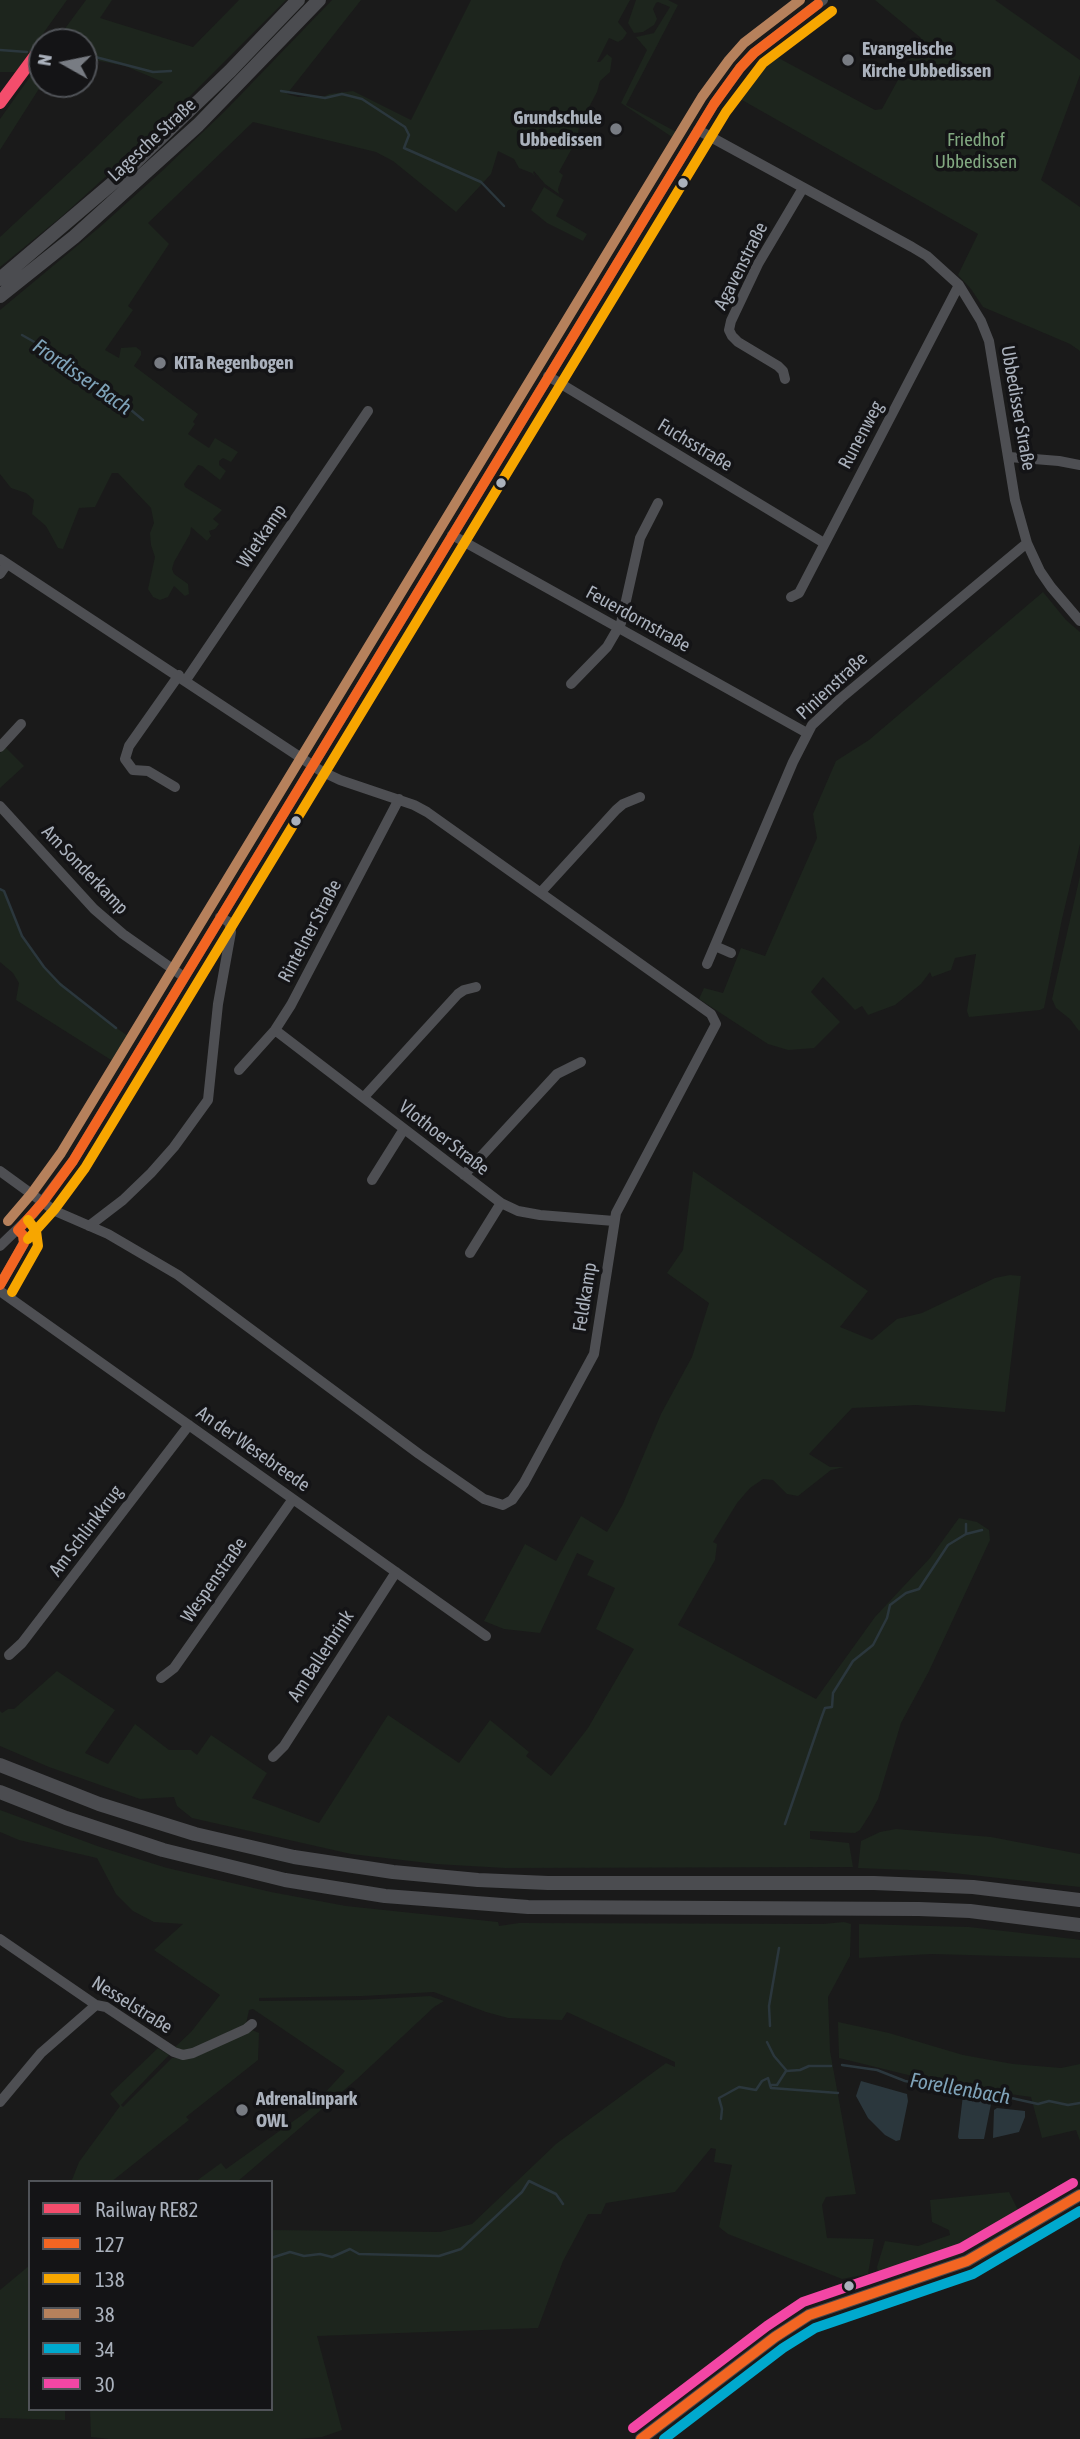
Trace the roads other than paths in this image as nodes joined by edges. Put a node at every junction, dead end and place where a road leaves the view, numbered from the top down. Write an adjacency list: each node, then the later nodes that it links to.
1 (299, 0): 6 (highway, Lagesche Straße)
2 (319, 0): 8 (highway, Lagesche Straße)
3 (819, 1): 4 (street)
4 (698, 130): 5 (street, Ubbedisser Straße); 9 (street)
5 (803, 188): 7 (street, Ubbedisser Straße); 10 (street, Agavenstraße)
6 (0, 279)
7 (958, 285): 12 (street, Ubbedisser Straße); 16 (street, Runenweg)
8 (0, 296)
9 (548, 376): 15 (street); 16 (street, Fuchsstraße)
10 (785, 379)
11 (368, 411): 23 (street, Wietkamp)
12 (1009, 457): 13 (street); 17 (street, Ubbedisser Straße)
13 (1080, 465)
14 (658, 503): 22 (street)
15 (452, 535): 22 (street, Feuerdornstraße); 28 (street)
16 (824, 543): 20 (street, Runenweg)
17 (1027, 543): 21 (street, Ubbedisser Straße); 26 (street, Pinienstraße)
18 (4, 561): 19 (street); 23 (street, Feldkamp)
19 (0, 574)
20 (791, 597)
21 (1080, 621)
22 (618, 629): 24 (street); 26 (street, Feuerdornstraße)
23 (183, 678): 28 (street, Feldkamp); 29 (street, Wietkamp)
24 (571, 684)
25 (21, 724): 27 (street)
26 (807, 733): 35 (street, Pinienstraße)
27 (0, 747)
28 (313, 766): 31 (street, Feldkamp); 34 (street)
29 (176, 787)
30 (640, 797): 33 (street)
31 (399, 799): 33 (street, Feldkamp); 40 (street, Rintelner Straße)
32 (0, 806): 38 (street, Am Sonderkamp)
33 (541, 892): 50 (street, Feldkamp)
34 (220, 917): 38 (street); 51 (street)
35 (715, 946): 36 (street); 37 (street, Pinienstraße)
36 (731, 953)
37 (707, 964)
38 (184, 976): 48 (street)
39 (476, 986): 43 (street)
40 (275, 1030): 42 (street, Rintelner Straße); 43 (street, Vlothoer Straße)
41 (581, 1062): 46 (street)
42 (239, 1070)
43 (363, 1097): 44 (street, Vlothoer Straße)
44 (404, 1129): 46 (street, Vlothoer Straße); 47 (street)
45 (0, 1171): 48 (street, Feldkamp)
46 (464, 1175): 49 (street, Vlothoer Straße)
47 (372, 1180)
48 (43, 1202): 51 (street, Feldkamp); 52 (street)
49 (501, 1203): 50 (street, Vlothoer Straße); 54 (street)
50 (614, 1221): 51 (street, Feldkamp)
51 (89, 1226)
52 (18, 1230): 53 (street); 55 (street)
53 (0, 1246)
54 (470, 1253)
55 (0, 1285)
56 (0, 1291): 57 (street, An der Wesebreede)
57 (189, 1425): 58 (street, An der Wesebreede); 61 (street, Am Schlinkkrug)
58 (293, 1499): 59 (street, An der Wesebreede); 62 (street, Wespenstraße)
59 (396, 1572): 60 (street, An der Wesebreede); 63 (street, Am Ballerbrink)
60 (486, 1636)
61 (9, 1655)
62 (161, 1678)
63 (273, 1757)
64 (0, 1765): 66 (highway)
65 (0, 1792): 67 (highway)
66 (1080, 1900)
67 (1080, 1925)
68 (0, 1939): 69 (street, Nesselstraße)
69 (96, 2005): 70 (street, Nesselstraße); 71 (street)
70 (252, 2024)
71 (0, 2102)
72 (1080, 2195): 73 (main road)
73 (641, 2439)

